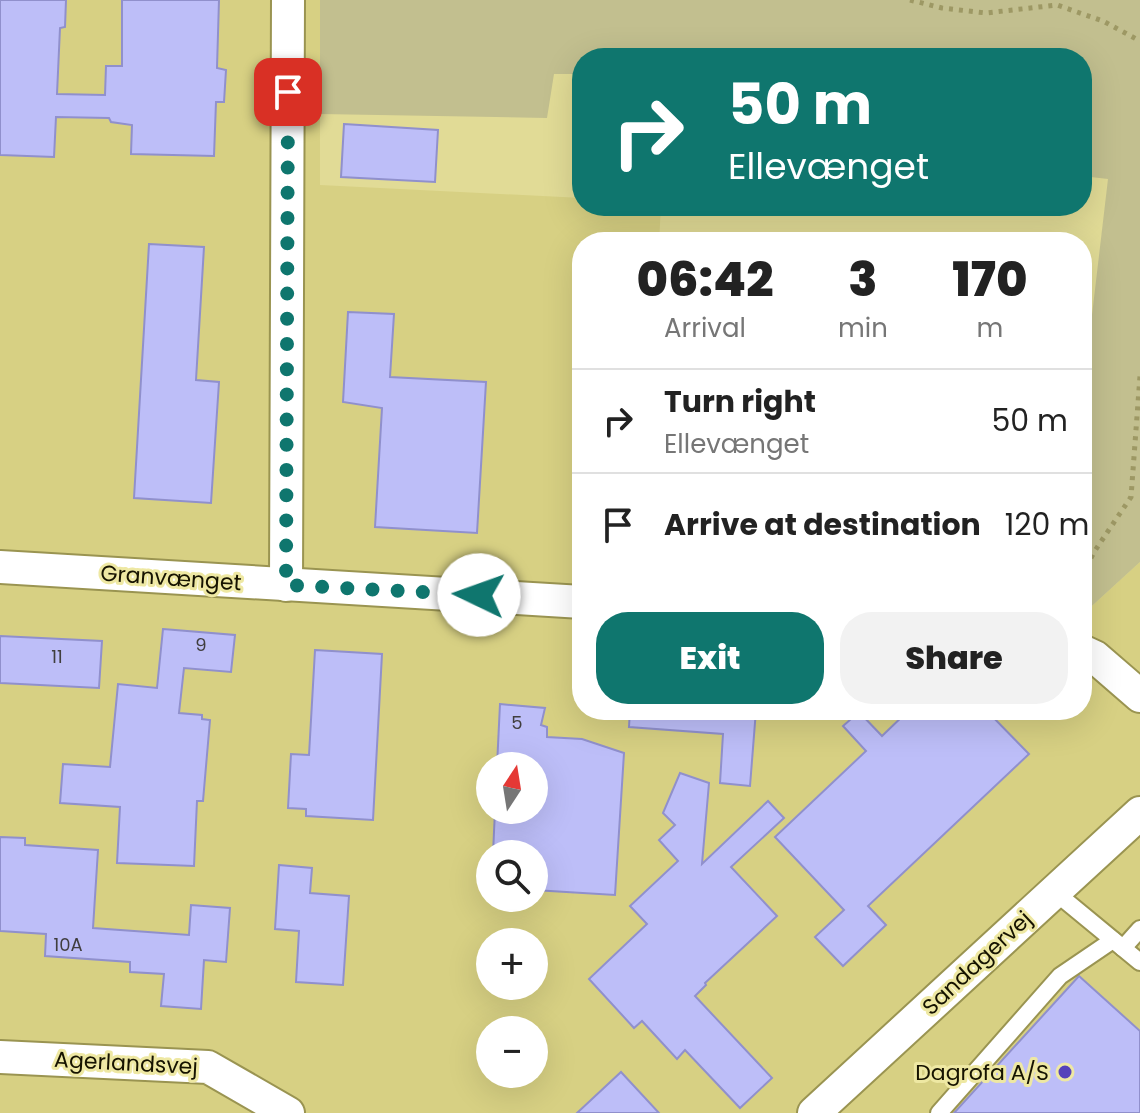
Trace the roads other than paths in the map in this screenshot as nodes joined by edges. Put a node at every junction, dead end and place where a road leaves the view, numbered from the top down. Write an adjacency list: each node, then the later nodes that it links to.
1 (288, 0): 3 (street)
2 (0, 567): 3 (street, Granvænget)
3 (286, 585): 4 (street, Granvænget)
4 (572, 601)
5 (1092, 656): 6 (street)
6 (1140, 696)
7 (1140, 813): 8 (street, Sandagervej)
8 (1055, 892): 10 (lane); 14 (street, Sandagervej)
9 (1140, 929): 10 (lane)
10 (1118, 944): 11 (lane); 15 (lane)
11 (1140, 962)
12 (0, 1057): 13 (street, Agerlandsvej)
13 (288, 1113)
14 (814, 1113)
15 (939, 1113)

